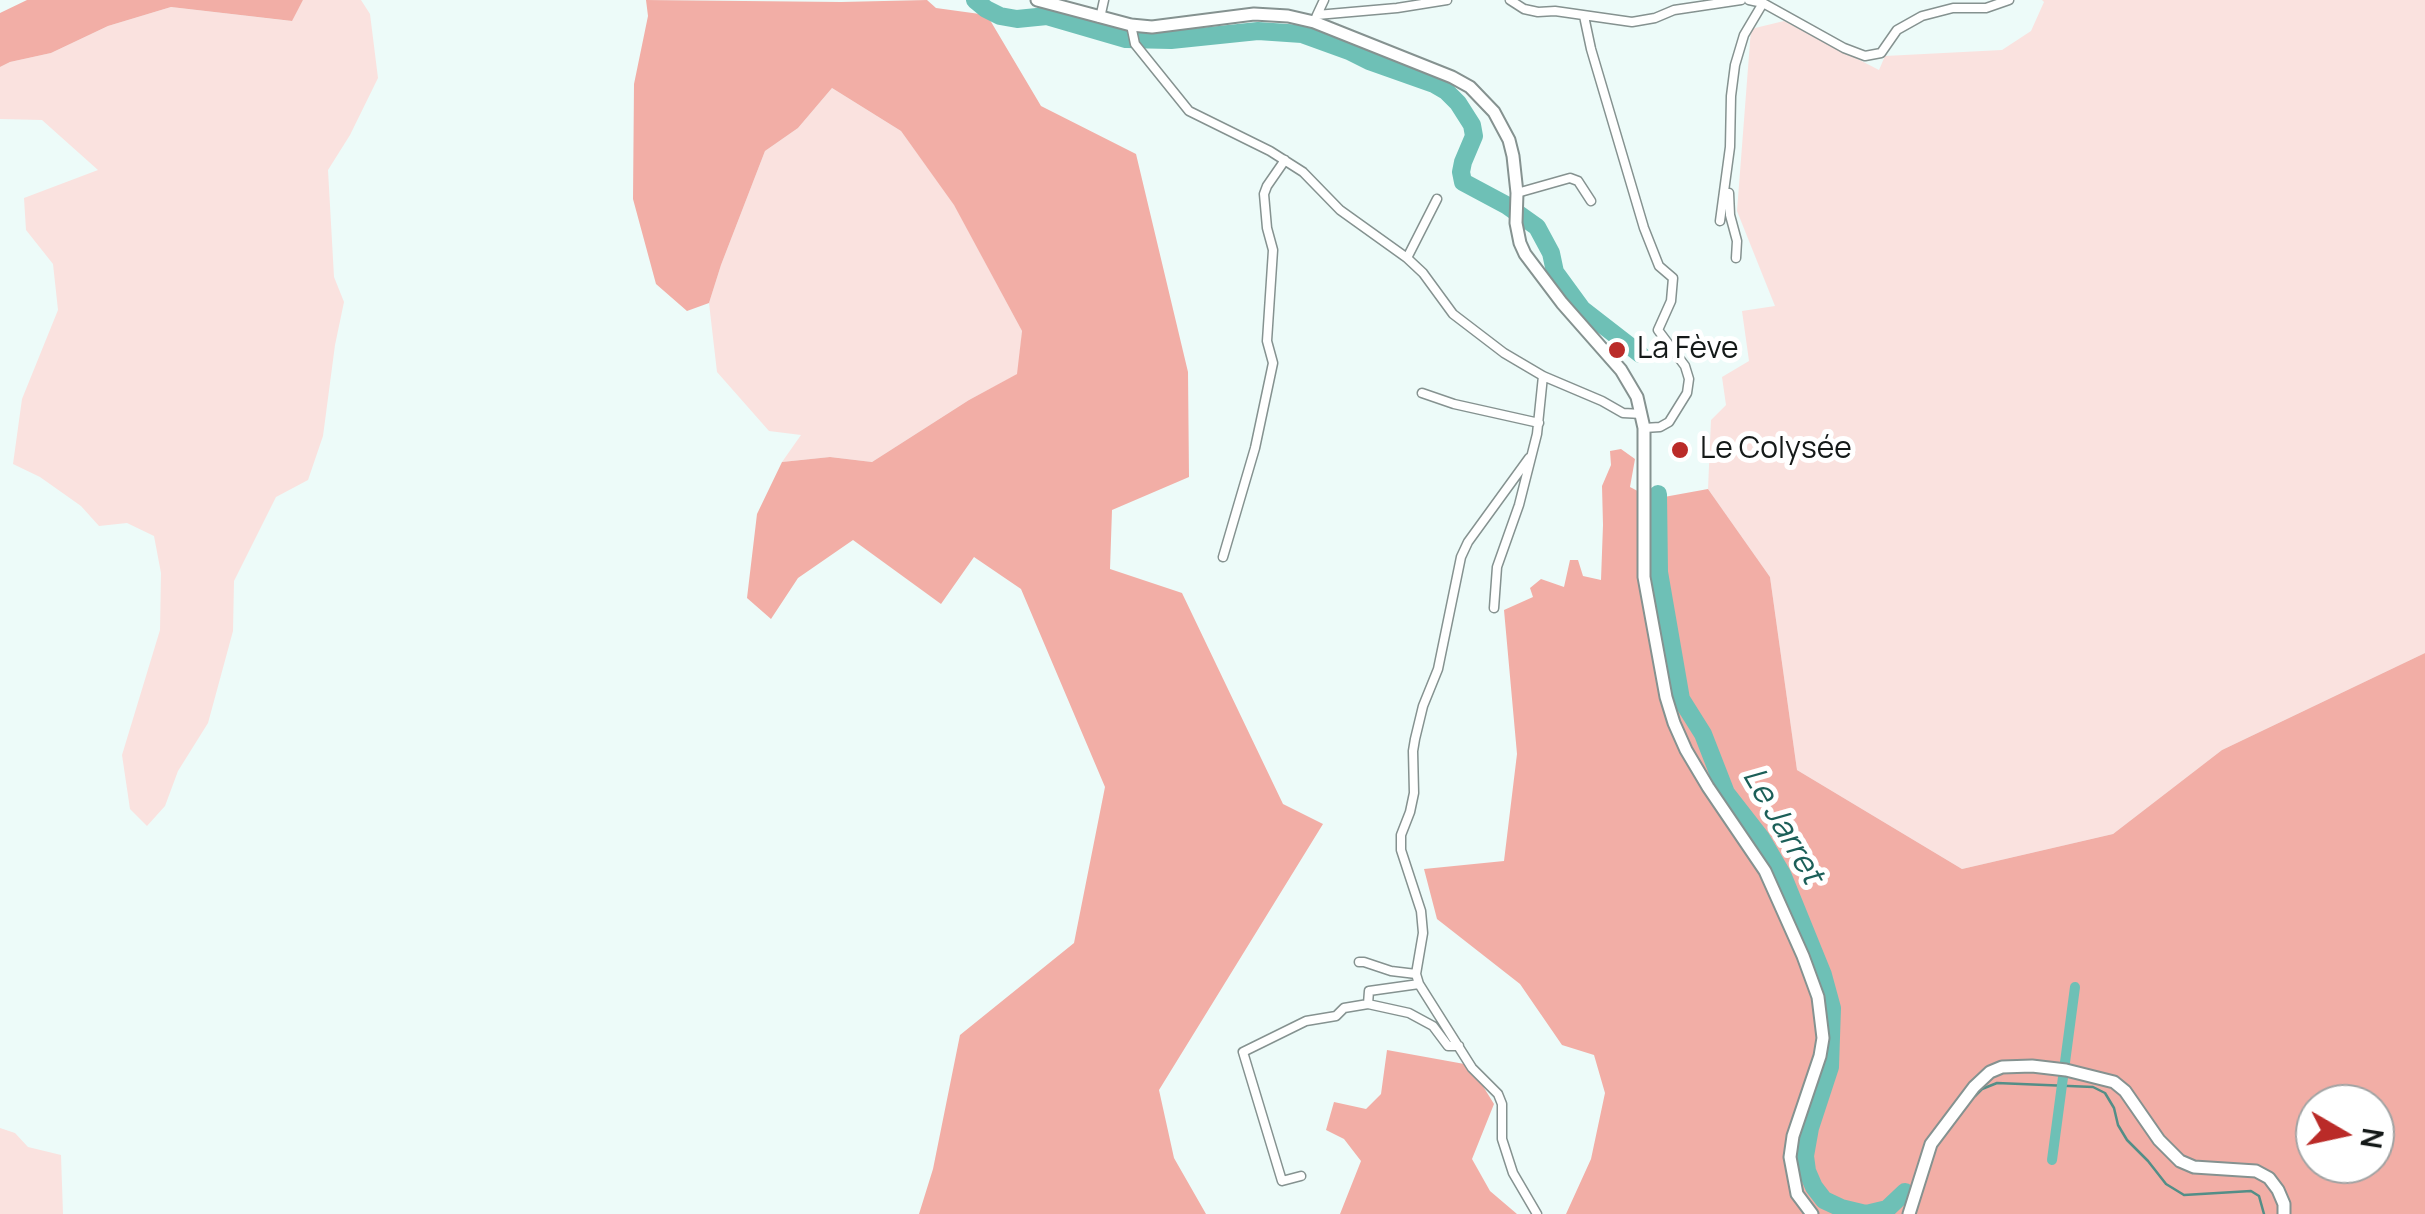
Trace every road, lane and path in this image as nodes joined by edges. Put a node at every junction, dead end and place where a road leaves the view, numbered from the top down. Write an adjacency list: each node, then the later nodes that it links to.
1 (1036, 0): 13 (main road)
2 (1104, 0): 13 (street)
3 (1255, 0): 11 (street)
4 (1324, 0): 14 (street)
5 (1446, 0): 14 (street)
6 (1510, 0): 12 (street)
7 (1741, 0): 12 (street)
8 (1750, 0): 10 (street)
9 (2009, 0): 10 (street)
10 (1763, 4): 17 (street)
11 (1254, 14): 14 (main road); 15 (main road)
12 (1584, 16): 26 (street)
13 (1100, 18): 15 (main road)
14 (1316, 18): 18 (main road)
15 (1132, 29): 16 (street)
16 (1285, 160): 22 (street); 29 (street)
17 (1727, 178): 21 (street); 23 (street)
18 (1517, 198): 20 (street); 26 (main road)
19 (1437, 199): 22 (street)
20 (1590, 201)
21 (1720, 221)
22 (1407, 258): 24 (street)
23 (1736, 258)
24 (1543, 376): 26 (street); 27 (street)
25 (1422, 393): 27 (street)
26 (1643, 421): 38 (main road)
27 (1539, 422): 28 (street)
28 (1530, 458): 30 (street); 32 (street)
29 (1223, 557)
30 (1494, 608)
31 (1358, 962): 32 (street)
32 (1416, 974): 33 (street)
33 (1419, 984): 34 (street); 35 (street)
34 (1368, 1004): 35 (street); 36 (street)
35 (1459, 1046): 37 (street)
36 (1301, 1176)
37 (1538, 1214)
38 (1812, 1214)
39 (1909, 1214): 40 (main road)
40 (2284, 1214)

